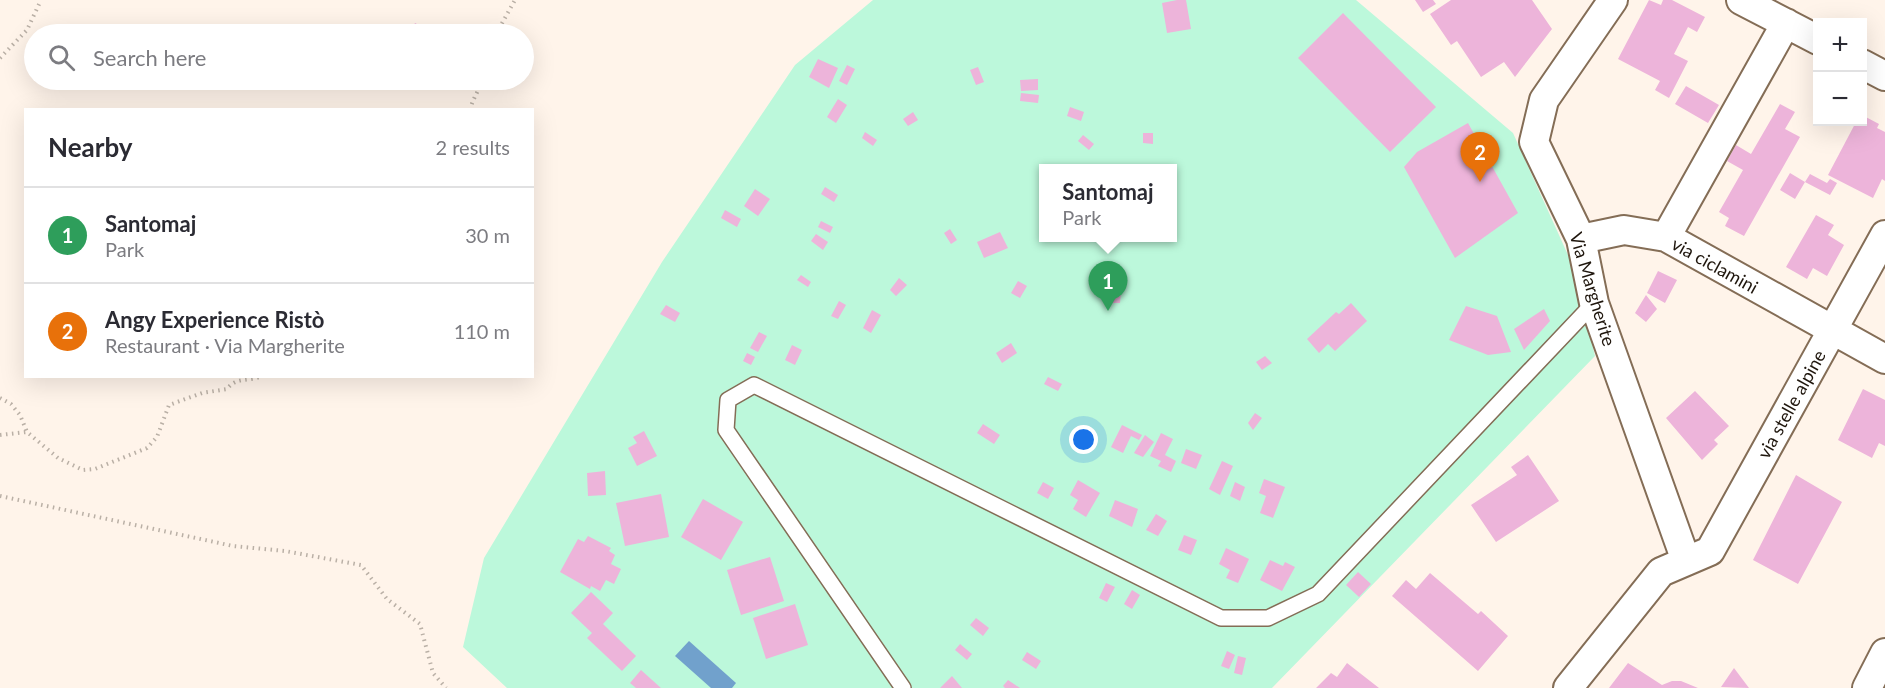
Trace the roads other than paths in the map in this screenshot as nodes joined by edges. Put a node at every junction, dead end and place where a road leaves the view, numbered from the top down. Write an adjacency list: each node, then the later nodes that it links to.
1 (1613, 0): 9 (street, Via Margherite)
2 (1741, 0): 3 (street)
3 (1786, 23): 4 (street); 8 (street, via ciclamini)
4 (1813, 37)
5 (1867, 66): 6 (street)
6 (1885, 76)
7 (1885, 235): 11 (street, via stelle alpine)
8 (1666, 237): 9 (street); 11 (street, via ciclamini)
9 (1581, 239): 10 (street, Via Margherite)
10 (1594, 303): 13 (street, Via Margherite); 15 (lane)
11 (1832, 330): 12 (street, via ciclamini); 13 (street, via stelle alpine)
12 (1885, 359)
13 (1686, 561): 16 (street, via stelle alpine)
14 (1885, 653): 17 (street)
15 (903, 688)
16 (1568, 688)
17 (1867, 688)

